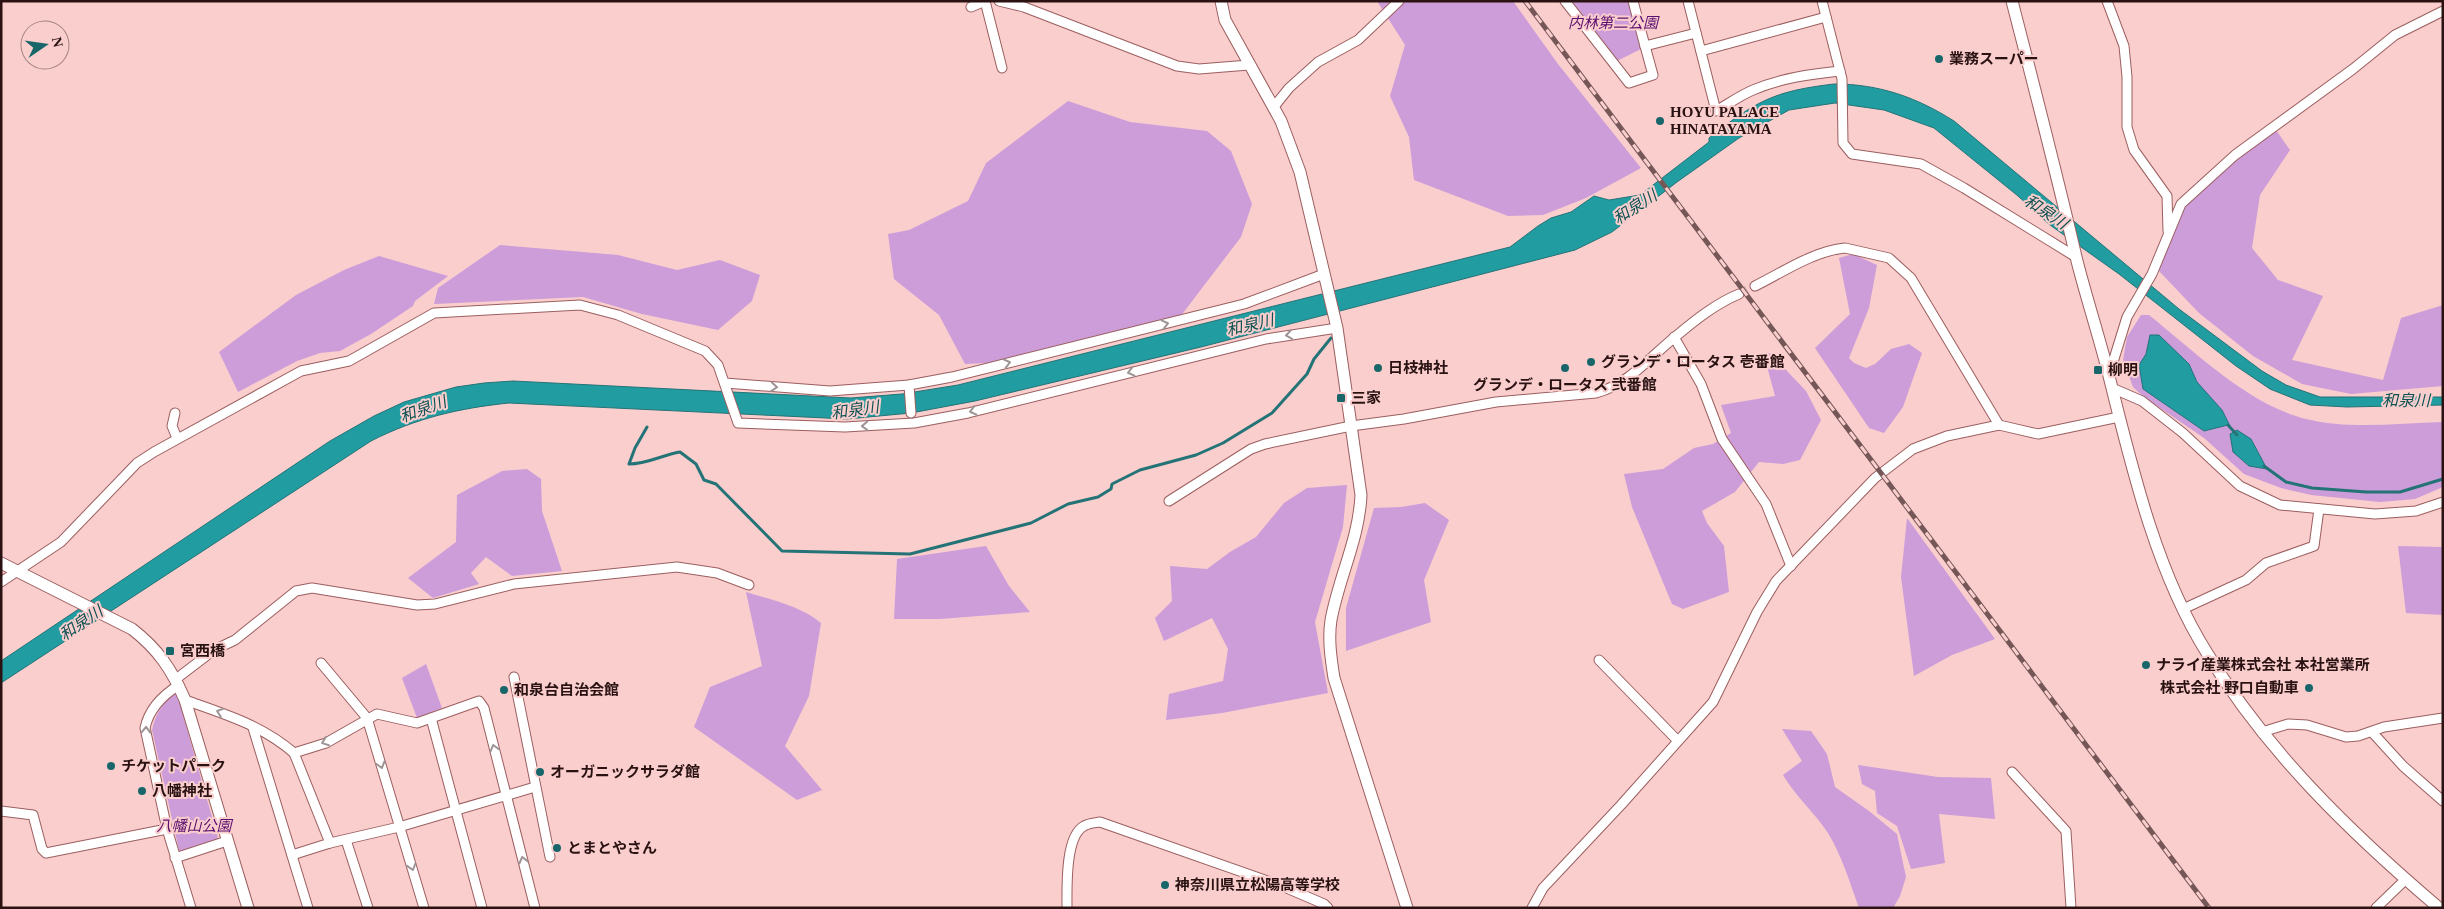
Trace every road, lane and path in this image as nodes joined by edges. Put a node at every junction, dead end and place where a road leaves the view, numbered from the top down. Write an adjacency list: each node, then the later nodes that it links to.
1 (985, 1): 11 (street); 18 (street)
2 (999, 1): 17 (street)
3 (1221, 1): 17 (street)
4 (1399, 1): 20 (street)
5 (1564, 1): 15 (street)
6 (1633, 1): 15 (street)
7 (1688, 1): 14 (street)
8 (1822, 1): 13 (street)
9 (2012, 1): 22 (street)
10 (2107, 1): 21 (street)
11 (971, 7)
12 (2443, 11): 21 (street)
13 (1826, 17): 16 (street); 19 (street)
14 (1696, 33): 15 (street); 16 (street)
15 (1645, 46)
16 (1700, 51): 19 (street)
17 (1250, 65): 20 (street)
18 (1002, 68)
19 (1840, 71): 22 (street)
20 (1273, 108): 23 (street)
21 (2168, 236): 28 (street)
22 (2076, 257): 28 (street)
23 (1324, 274): 26 (street); 30 (street, one-way to 23)
24 (1755, 286): 35 (street)
25 (1739, 294): 27 (street)
26 (1337, 328): 31 (street, one-way to 31); 36 (street)
27 (1674, 337): 36 (street); 42 (street)
28 (2108, 375): 29 (street)
29 (2112, 388): 34 (street); 40 (street)
30 (909, 389): 31 (street, one-way to 30); 33 (street)
31 (728, 390): 37 (street)
32 (175, 413): 37 (street)
33 (911, 413)
34 (2119, 417): 35 (street); 46 (street)
35 (1999, 425): 42 (street)
36 (1351, 426): 38 (street); 84 (street)
37 (177, 438): 43 (street)
38 (1169, 501)
39 (2443, 502): 40 (street)
40 (2319, 509): 46 (street)
41 (1, 563): 43 (street)
42 (1791, 566): 58 (street)
43 (18, 571): 44 (street); 50 (street)
44 (1, 582)
45 (750, 585): 50 (street)
46 (2183, 609): 56 (street)
47 (1599, 660): 58 (street)
48 (321, 663): 52 (street)
49 (514, 677): 61 (street)
50 (176, 679): 51 (street); 67 (street, one-way to 50)
51 (185, 700): 55 (street, one-way to 51); 68 (street)
52 (368, 718): 53 (street); 59 (street, one-way to 59); 66 (street, one-way to 66)
53 (431, 718): 62 (street, one-way to 53); 64 (street)
54 (2443, 718): 57 (street)
55 (253, 728): 59 (street); 71 (street)
56 (2262, 732): 57 (street); 74 (street)
57 (2372, 732): 63 (street)
58 (1677, 740): 85 (street)
59 (294, 753): 70 (street)
60 (2012, 772): 86 (street)
61 (535, 786): 62 (street); 72 (street)
62 (506, 795): 64 (street); 81 (street, one-way to 62)
63 (2443, 801)
64 (456, 809): 66 (street); 80 (street)
65 (1, 811): 67 (street)
66 (399, 827): 69 (street); 79 (street, one-way to 79)
67 (167, 829): 73 (street)
68 (227, 840): 73 (street); 76 (street)
69 (346, 840): 70 (street); 78 (street)
70 (330, 843): 71 (street)
71 (292, 855): 77 (street)
72 (550, 857)
73 (175, 858): 75 (street)
74 (2406, 880): 87 (street); 88 (street)
75 (191, 908)
76 (248, 908)
77 (308, 908)
78 (368, 908)
79 (424, 908)
80 (482, 908)
81 (535, 908)
82 (1067, 908): 83 (street)
83 (1328, 908)
84 (1407, 908)
85 (1532, 908)
86 (2071, 908)
87 (2376, 908)
88 (2439, 908)

